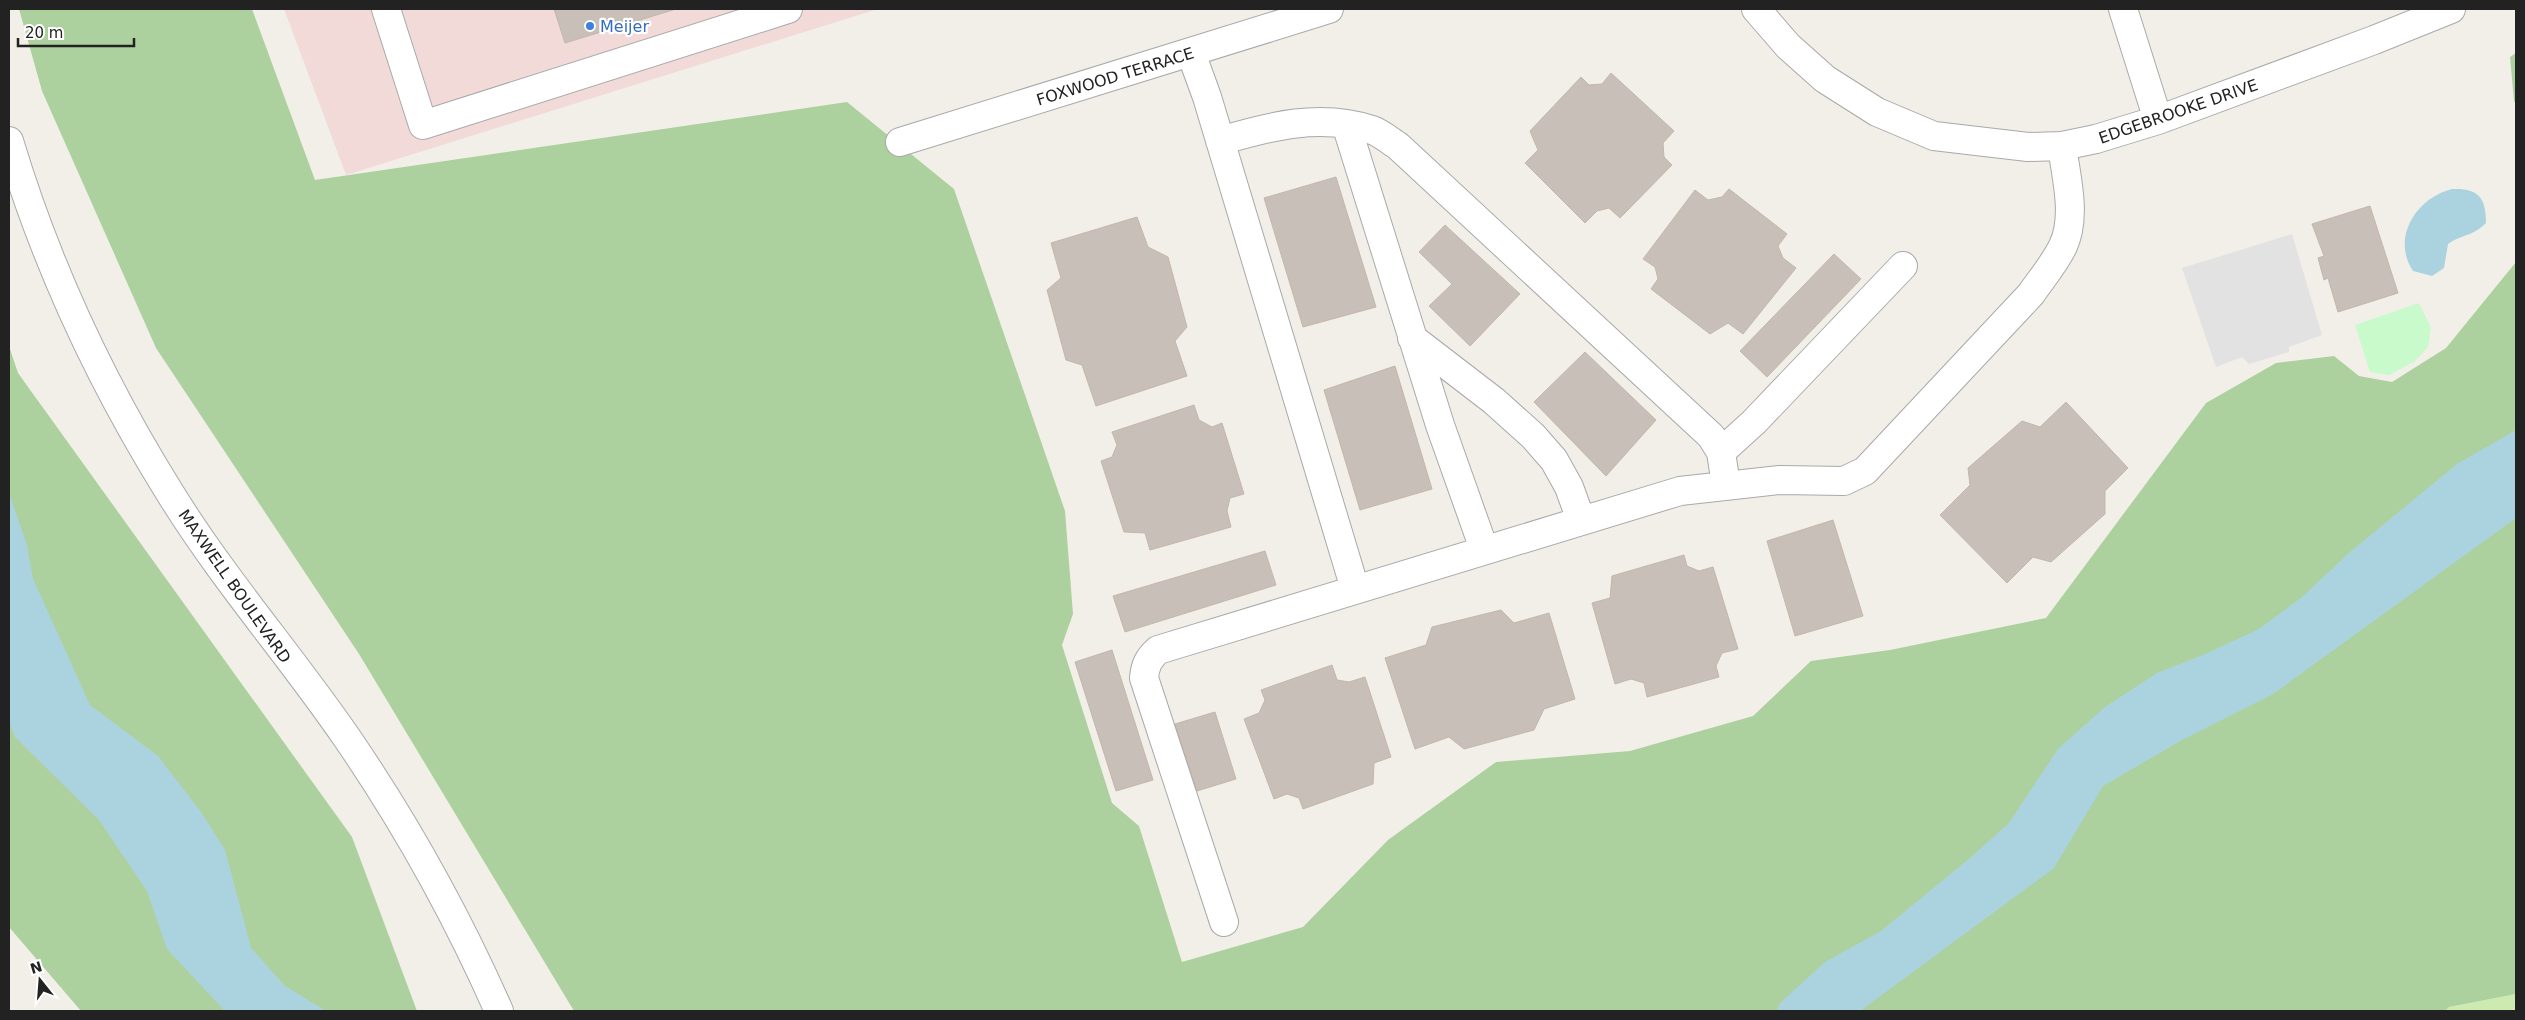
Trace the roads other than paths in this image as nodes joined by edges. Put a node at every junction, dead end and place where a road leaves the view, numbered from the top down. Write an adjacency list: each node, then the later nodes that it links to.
1 (386, 9): 2 (street)
2 (788, 9)
3 (1329, 9): 7 (street, FOXWOOD TERRACE)
4 (1756, 9): 13 (street, EDGEBROOKE DRIVE)
5 (2122, 9): 8 (street)
6 (2451, 9): 8 (street, EDGEBROOKE DRIVE)
7 (1191, 53): 11 (street); 12 (street, FOXWOOD TERRACE)
8 (2158, 120): 13 (street, EDGEBROOKE DRIVE)
9 (1346, 124): 11 (street); 15 (street); 16 (street)
10 (9, 141): 22 (street, MAXWELL BOULEVARD)
11 (1220, 141): 20 (street)
12 (900, 142)
13 (2062, 146): 17 (street)
14 (1903, 266): 16 (street)
15 (1412, 338): 18 (street); 19 (street)
16 (1721, 452): 17 (street)
17 (1726, 485): 18 (street)
18 (1581, 520): 19 (street)
19 (1484, 549): 20 (street)
20 (1355, 589): 21 (street)
21 (1224, 922)
22 (498, 1011)

